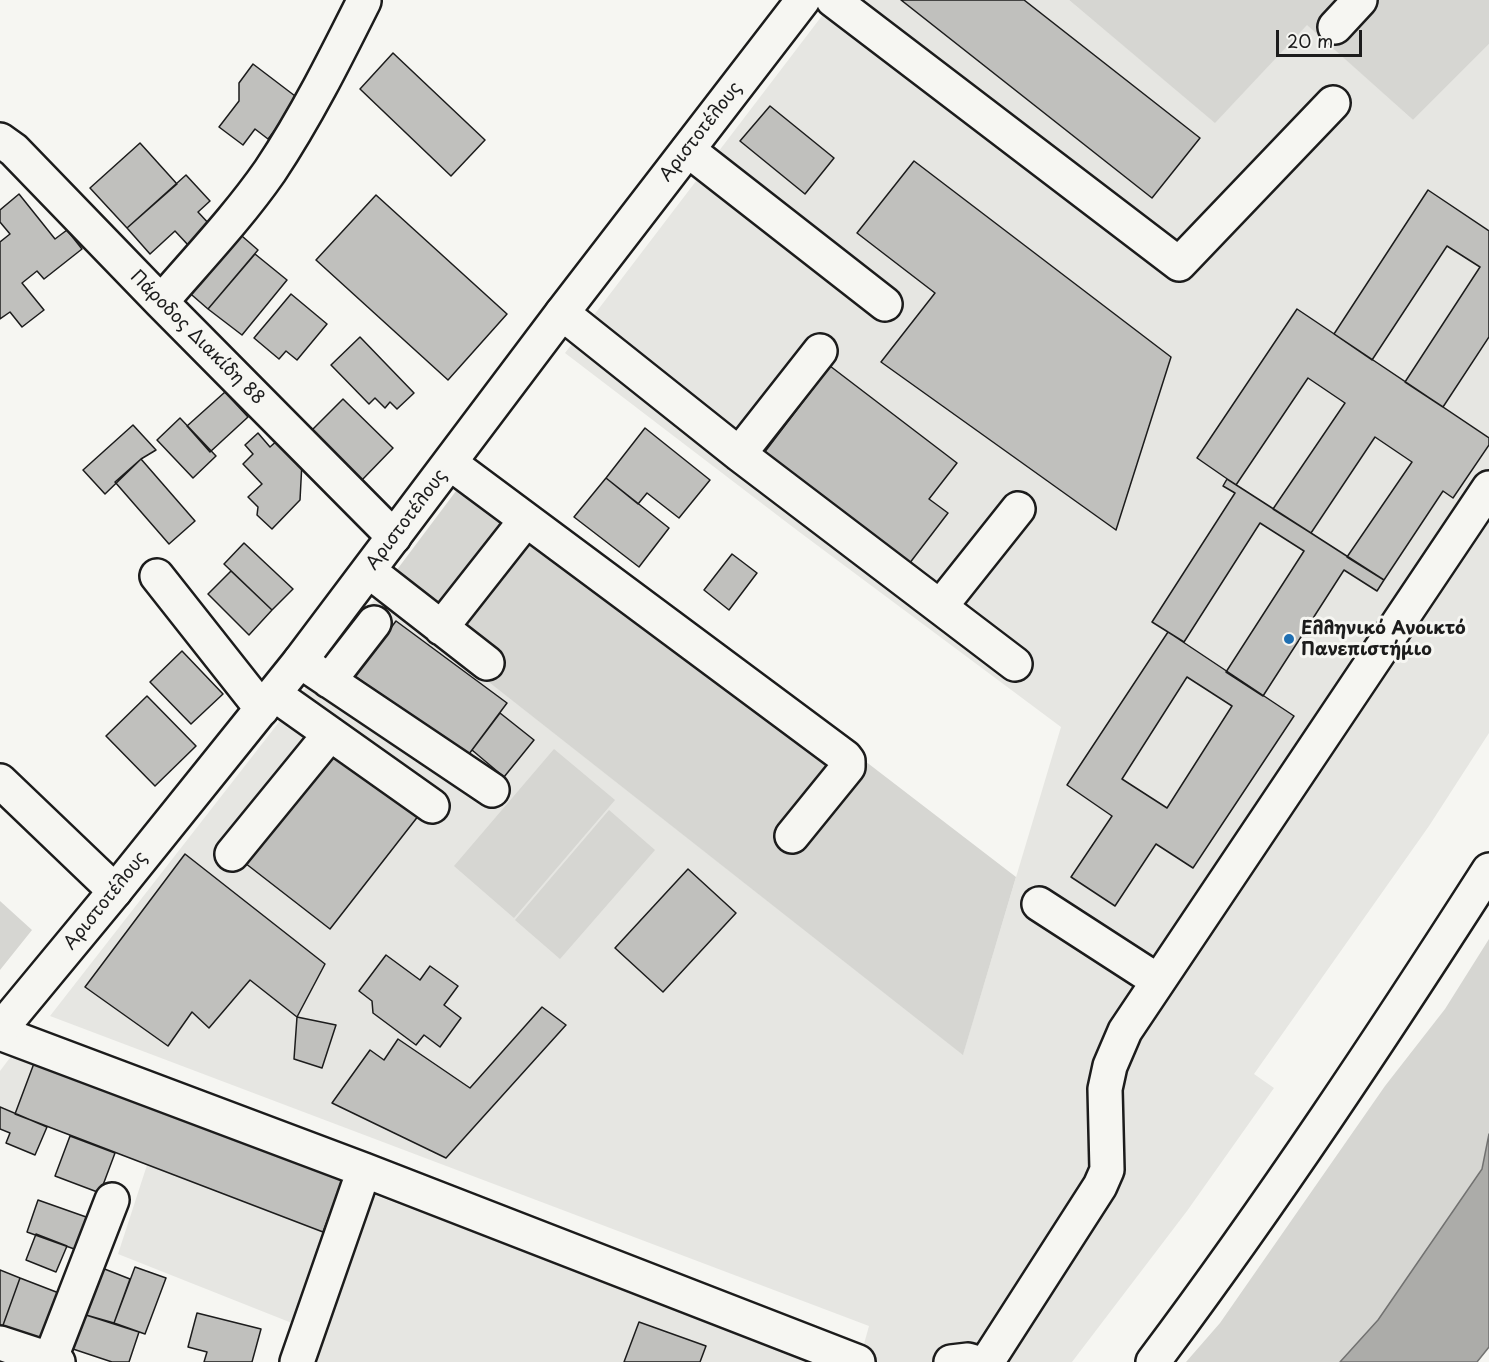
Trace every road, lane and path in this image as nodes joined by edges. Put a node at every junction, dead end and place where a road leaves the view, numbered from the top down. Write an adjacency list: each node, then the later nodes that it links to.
1 (803, 0): 8 (street, Αριστοτέλους)
2 (833, 0): 6 (street)
3 (1360, 0): 5 (street)
4 (364, 1): 9 (street)
5 (1335, 27)
6 (1333, 103)
7 (0, 140): 9 (street, Πάροδος Διακίδη 88)
8 (688, 150): 10 (street); 11 (street, Αριστοτέλους)
9 (161, 302): 18 (street, Πάροδος Διακίδη 88)
10 (885, 304)
11 (562, 313): 13 (street); 14 (street, Αριστοτέλους)
12 (820, 351): 13 (street)
13 (739, 454): 21 (street)
14 (450, 463): 17 (street); 18 (street, Αριστοτέλους)
15 (1489, 488): 38 (street)
16 (1018, 509): 21 (street)
17 (526, 520): 23 (street); 33 (street)
18 (394, 537): 19 (street, Αριστοτέλους)
19 (369, 571): 23 (street); 24 (street, Αριστοτέλους)
20 (157, 576): 28 (street)
21 (940, 607): 26 (street)
22 (374, 623): 27 (street)
23 (441, 628): 25 (street)
24 (300, 661): 27 (street); 28 (street, Αριστοτέλους)
25 (487, 663)
26 (1015, 663)
27 (329, 681): 31 (street)
28 (268, 702): 29 (street); 36 (street, Αριστοτέλους)
29 (330, 734): 32 (street); 34 (street)
30 (0, 781): 36 (street)
31 (492, 790)
32 (432, 806)
33 (792, 836)
34 (232, 854)
35 (1489, 870): 49 (street)
36 (115, 891): 39 (street, Αριστοτέλους)
37 (1039, 904): 38 (street)
38 (1158, 981): 48 (street)
39 (0, 1031): 40 (street)
40 (364, 1170): 44 (street); 45 (street)
41 (111, 1200): 43 (street)
42 (0, 1343): 43 (street)
43 (54, 1361)
44 (297, 1362)
45 (858, 1362)
46 (951, 1362): 47 (street)
47 (975, 1362)
48 (987, 1362)
49 (1153, 1362)

